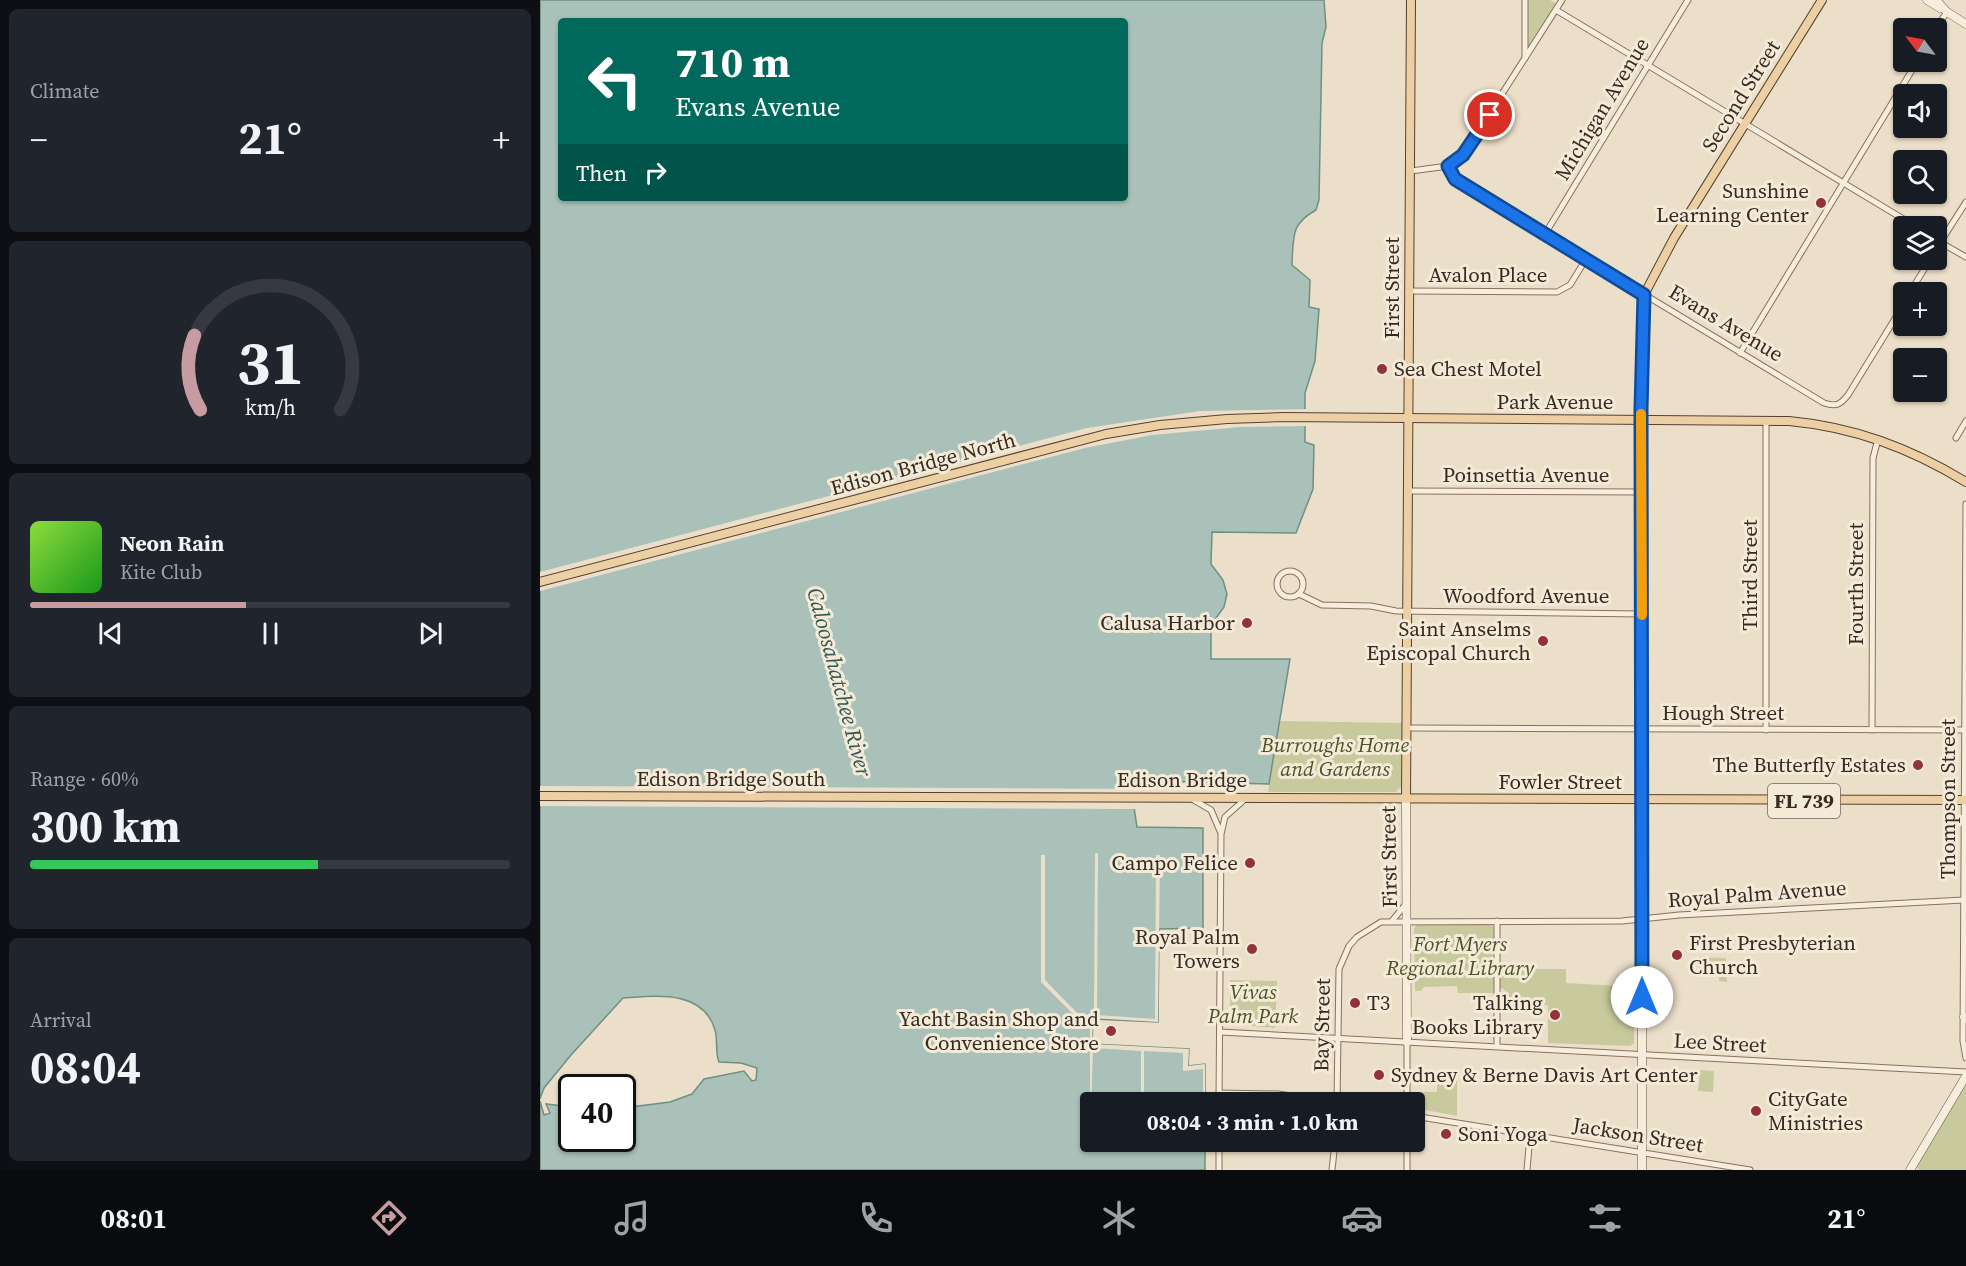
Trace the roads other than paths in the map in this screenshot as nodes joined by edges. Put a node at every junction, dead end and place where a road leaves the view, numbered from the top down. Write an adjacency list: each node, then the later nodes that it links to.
1 (1411, 0): 17 (main road, First Street)
2 (1525, 0): 12 (street)
3 (1562, 0): 8 (street)
4 (1688, 0): 13 (street, Michigan Avenue)
5 (1822, 0): 15 (main road, Second Street)
6 (1927, 0): 9 (street)
7 (1936, 0): 9 (street)
8 (1556, 10): 12 (street); 13 (street)
9 (1947, 12): 10 (street); 11 (street)
10 (1943, 18)
11 (1966, 24)
12 (1524, 60): 16 (street)
13 (1648, 65): 15 (street); 22 (street, Michigan Avenue)
14 (1911, 72): 18 (street)
15 (1745, 124): 18 (street); 27 (main road, Second Street)
16 (1448, 166): 17 (street); 22 (street, Evans Avenue)
17 (1411, 171): 26 (main road, First Street)
18 (1842, 182): 20 (street); 29 (street)
19 (1966, 202): 21 (street)
20 (1898, 216)
21 (1947, 229)
22 (1545, 234): 25 (street, Evans Avenue)
23 (1947, 246): 24 (street)
24 (1966, 257)
25 (1586, 259): 26 (street, Avalon Place); 27 (street, Evans Avenue)
26 (1410, 291): 30 (main road, First Street)
27 (1644, 295): 29 (street, Evans Avenue); 31 (main road, Second Street)
28 (1893, 321): 29 (street, Evans Avenue)
29 (1740, 352)
30 (1409, 419): 31 (main road, Park Avenue); 37 (main road, First Street); 40 (main road, Edison Bridge North)
31 (1641, 420): 32 (main road, Park Avenue); 38 (main road, Second Street)
32 (1766, 421): 35 (main road, Park Avenue); 47 (street, Third Street)
33 (1966, 421): 34 (street)
34 (1956, 438)
35 (1878, 439): 36 (main road); 48 (street, Fourth Street)
36 (1966, 482)
37 (1410, 491): 38 (street, Poinsettia Avenue); 42 (main road, First Street)
38 (1642, 492): 43 (main road, Second Street)
39 (1966, 504): 44 (street, Thompson Street)
40 (540, 582)
41 (1299, 594): 41 (street); 42 (street)
42 (1409, 612): 43 (street, Woodford Avenue); 45 (main road, First Street)
43 (1642, 614): 46 (main road, Second Street)
44 (1965, 623): 49 (street, Thompson Street)
45 (1408, 729): 46 (street, Hough Street); 54 (main road, First Street)
46 (1642, 730): 47 (street, Hough Street); 55 (main road, Second Street)
47 (1766, 730): 48 (street, Hough Street)
48 (1872, 730): 49 (street, Hough Street)
49 (1965, 730): 56 (street, Thompson Street)
50 (540, 796): 53 (main road, Edison Bridge South)
51 (1182, 797): 52 (main road, Edison Bridge); 53 (main road, Edison Bridge); 57 (street)
52 (1248, 797): 54 (main road, Edison Bridge); 57 (street)
53 (1066, 798)
54 (1406, 799): 55 (main road, Fowler Street); 58 (street, First Street)
55 (1642, 800): 56 (main road, Fowler Street / FL 739); 60 (street, Second Street)
56 (1965, 800): 59 (street, Thompson Street)
57 (1221, 834): 65 (street)
58 (1408, 900): 61 (street); 62 (street, First Street)
59 (1965, 900): 60 (street, Royal Palm Avenue); 64 (street, Thompson Street)
60 (1642, 919): 63 (street, Royal Palm Avenue); 69 (street, Second Street)
61 (1391, 921): 62 (street, Bay Street); 66 (street, Bay Street)
62 (1408, 921): 63 (street, Royal Palm Avenue); 67 (street, First Street)
63 (1497, 921): 68 (street)
64 (1965, 1018): 70 (street, Thompson Street)
65 (1220, 1032): 66 (street, Lee Street); 72 (street)
66 (1338, 1039): 67 (street, Lee Street); 73 (street, Bay Street)
67 (1407, 1042): 68 (street, Lee Street); 74 (street, First Street)
68 (1497, 1046): 69 (street, Lee Street)
69 (1642, 1055): 71 (street, Lee Street); 80 (street, Second Street)
70 (1966, 1058)
71 (1966, 1074): 87 (street)
72 (1220, 1092)
73 (1337, 1092)
74 (1407, 1092)
75 (1425, 1118): 76 (street, Jackson Street)
76 (1530, 1135): 80 (street, Jackson Street); 84 (street)
77 (1219, 1152): 81 (street)
78 (1334, 1152): 82 (street)
79 (1407, 1152): 83 (street)
80 (1642, 1152): 85 (street, Second Street); 86 (street, Jackson Street)
81 (1219, 1170)
82 (1332, 1170)
83 (1407, 1170)
84 (1527, 1170)
85 (1642, 1170)
86 (1750, 1170)
87 (1910, 1170)

